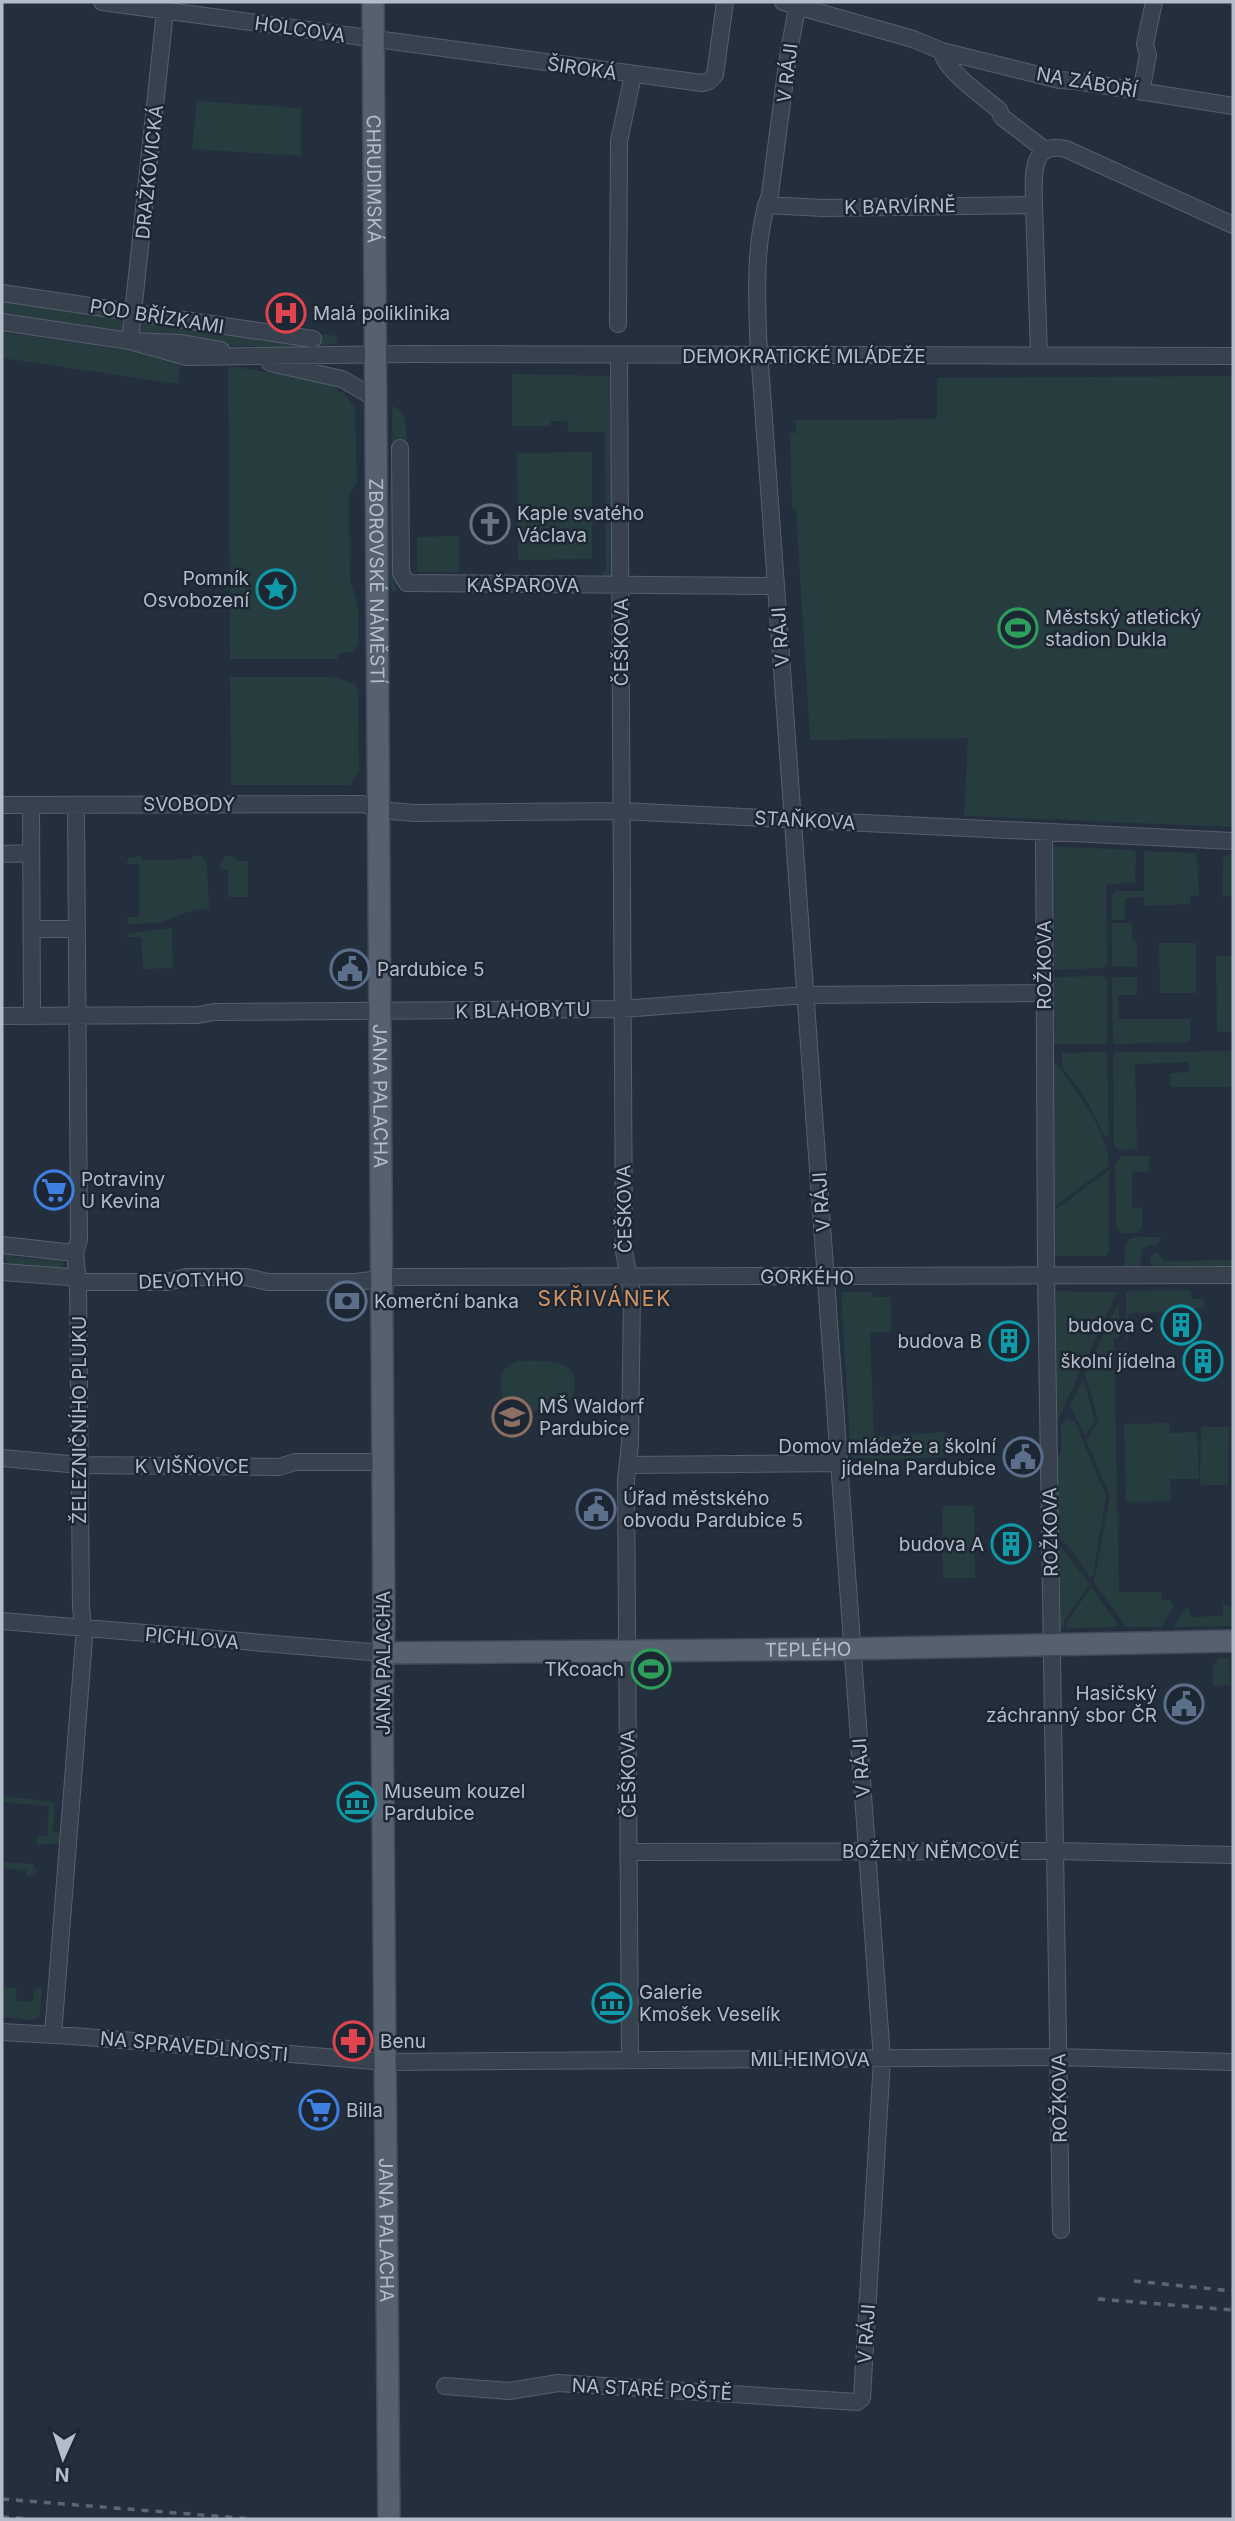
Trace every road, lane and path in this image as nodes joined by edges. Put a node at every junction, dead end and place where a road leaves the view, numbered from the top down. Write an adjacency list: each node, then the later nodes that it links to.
1 (102, 2): 6 (street, HOLCOVA)
2 (373, 2): 7 (main road, CHRUDIMSKÁ)
3 (725, 2): 9 (street, ŠIROKÁ)
4 (1154, 2): 10 (street)
5 (793, 3): 8 (street, NA ZÁBOŘÍ); 13 (street, V RÁJI)
6 (166, 6): 7 (street, HOLCOVA); 17 (street, DRAŽKOVICKÁ)
7 (373, 39): 9 (street, ŠIROKÁ); 22 (main road, CHRUDIMSKÁ)
8 (942, 51): 10 (street, NA ZÁBOŘÍ); 12 (street)
9 (633, 75): 19 (street)
10 (1142, 92): 11 (street, NA ZÁBOŘÍ)
11 (1233, 106)
12 (1045, 150): 14 (street); 15 (street)
13 (766, 205): 14 (street, K BARVÍRNĚ); 23 (street, V RÁJI)
14 (1034, 205): 25 (street)
15 (1233, 225)
16 (2, 293): 17 (street, POD BŘÍZKAMI)
17 (134, 312): 20 (street, POD BŘÍZKAMI); 21 (street, DRAŽKOVICKÁ)
18 (2, 322): 21 (street, POD BŘÍZKAMI)
19 (618, 324)
20 (313, 339)
21 (130, 341): 27 (street, POD BŘÍZKAMI)
22 (375, 355): 24 (street, DEMOKRATICKÉ MLÁDEŽE); 27 (street, POD BŘÍZKAMI); 28 (main road, ZBOROVSKÉ NÁMĚSTÍ)
23 (759, 355): 24 (street, DEMOKRATICKÉ MLÁDEŽE); 25 (street, DEMOKRATICKÉ MLÁDEŽE); 31 (street, V RÁJI)
24 (619, 356): 30 (street, ČEŠKOVA)
25 (1039, 356): 26 (street, DEMOKRATICKÉ MLÁDEŽE)
26 (1233, 356)
27 (241, 357): 28 (street, POD BŘÍZKAMI)
28 (375, 398): 35 (main road, ZBOROVSKÉ NÁMĚSTÍ)
29 (400, 448): 30 (street, KAŠPAROVA)
30 (620, 585): 31 (street, KAŠPAROVA); 36 (street, ČEŠKOVA)
31 (776, 586): 37 (street, V RÁJI)
32 (2, 805): 33 (street, SVOBODY)
33 (31, 805): 34 (street, SVOBODY); 41 (street)
34 (76, 805): 35 (street, SVOBODY); 43 (street, ŽELEZNIČNÍHO PLUKU)
35 (377, 808): 36 (street, STAŇKOVA); 47 (main road, JANA PALACHA)
36 (621, 811): 37 (street, STAŇKOVA); 46 (street, ČEŠKOVA)
37 (792, 820): 38 (street, STAŇKOVA); 45 (street, V RÁJI)
38 (1044, 833): 39 (street, STAŇKOVA); 44 (street, ROŽKOVA)
39 (1233, 841)
40 (2, 853): 41 (street)
41 (31, 853): 42 (street)
42 (32, 929): 43 (street); 48 (street)
43 (77, 929): 49 (street, ŽELEZNIČNÍHO PLUKU)
44 (1044, 993): 45 (street, K BLAHOBYTU); 56 (street, ROŽKOVA)
45 (805, 995): 46 (street, K BLAHOBYTU); 57 (street, V RÁJI)
46 (622, 1009): 47 (street, K BLAHOBYTU); 55 (street, ČEŠKOVA)
47 (378, 1011): 49 (street, K BLAHOBYTU); 58 (main road, JANA PALACHA)
48 (32, 1015): 49 (street, K BLAHOBYTU); 50 (street, K BLAHOBYTU)
49 (78, 1015): 52 (street, ŽELEZNIČNÍHO PLUKU)
50 (2, 1016)
51 (2, 1245): 52 (street)
52 (75, 1252): 59 (street, ŽELEZNIČNÍHO PLUKU)
53 (2, 1272): 59 (street, DEVOTYHO)
54 (1233, 1275): 56 (street, GORKÉHO)
55 (628, 1276): 57 (street, GORKÉHO); 58 (street, GORKÉHO); 64 (street, ČEŠKOVA)
56 (1046, 1276): 57 (street, GORKÉHO); 68 (street, ROŽKOVA)
57 (826, 1277): 62 (street, V RÁJI)
58 (380, 1279): 59 (street, DEVOTYHO); 61 (main road, JANA PALACHA)
59 (78, 1284): 63 (street, ŽELEZNIČNÍHO PLUKU)
60 (2, 1458): 63 (street, K VIŠŇOVCE)
61 (382, 1462): 63 (street, K VIŠŇOVCE); 71 (main road, JANA PALACHA)
62 (839, 1464): 64 (street); 69 (street, V RÁJI)
63 (80, 1465): 66 (street, ŽELEZNIČNÍHO PLUKU)
64 (629, 1465): 70 (street, ČEŠKOVA)
65 (2, 1621): 66 (street, PICHLOVA)
66 (83, 1629): 71 (street, PICHLOVA); 77 (street, ŽELEZNIČNÍHO PLUKU)
67 (1233, 1641): 68 (main road, TEPLÉHO)
68 (1052, 1644): 69 (main road, TEPLÉHO); 72 (street, ROŽKOVA)
69 (853, 1649): 70 (main road, TEPLÉHO); 74 (street, V RÁJI)
70 (626, 1651): 71 (main road, TEPLÉHO); 73 (street, ČEŠKOVA)
71 (383, 1653): 81 (main road, JANA PALACHA)
72 (1055, 1851): 74 (street, BOŽENY NĚMCOVÉ); 75 (street, BOŽENY NĚMCOVÉ); 78 (street, ROŽKOVA)
73 (629, 1852): 74 (street, BOŽENY NĚMCOVÉ); 80 (street, ČEŠKOVA)
74 (867, 1852): 79 (street, V RÁJI)
75 (1233, 1855)
76 (2, 2032): 77 (street, NA SPRAVEDLNOSTI)
77 (53, 2035): 81 (street, NA SPRAVEDLNOSTI)
78 (1058, 2057): 79 (street, MILHEIMOVA); 82 (street, MILHEIMOVA); 83 (street, ROŽKOVA)
79 (882, 2059): 80 (street, MILHEIMOVA); 85 (street, V RÁJI)
80 (630, 2060): 81 (street, MILHEIMOVA)
81 (386, 2062): 86 (main road, JANA PALACHA)
82 (1233, 2062)
83 (1061, 2230)
84 (445, 2386): 85 (street, NA STARÉ POŠTĚ)
85 (860, 2401)
86 (389, 2519)

